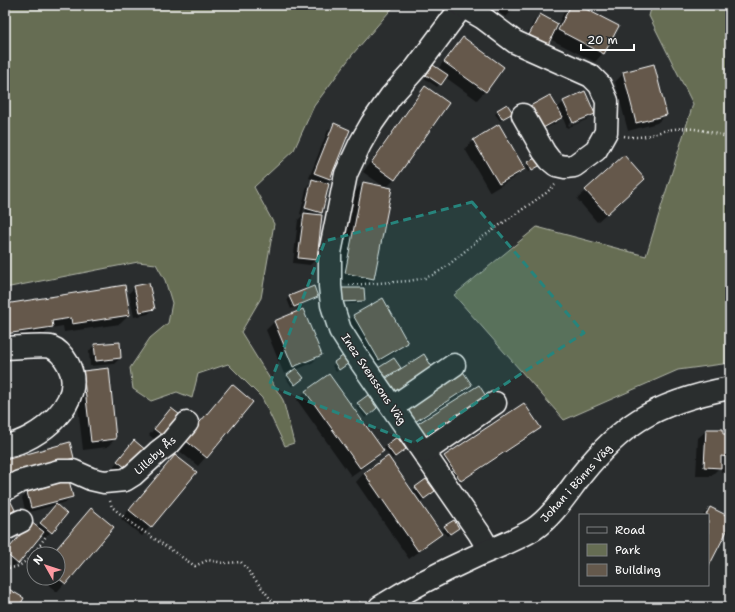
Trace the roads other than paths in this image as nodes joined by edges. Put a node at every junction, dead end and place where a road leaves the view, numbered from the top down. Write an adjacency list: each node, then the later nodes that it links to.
1 (462, 6): 2 (street, Inez Svenssons Väg); 7 (street, Inez Svenssons Väg)
2 (523, 114)
3 (5, 348): 9 (street)
4 (454, 365): 7 (street)
5 (730, 388): 12 (street, Johan i Bönns Väg)
6 (495, 404): 10 (street)
7 (393, 407): 10 (street, Inez Svenssons Väg)
8 (187, 424): 11 (street, Lilleby Ås)
9 (5, 446)
10 (424, 452): 12 (street, Inez Svenssons Väg)
11 (5, 490)
12 (489, 550): 13 (street, Johan i Bönns Väg)
13 (372, 603)

